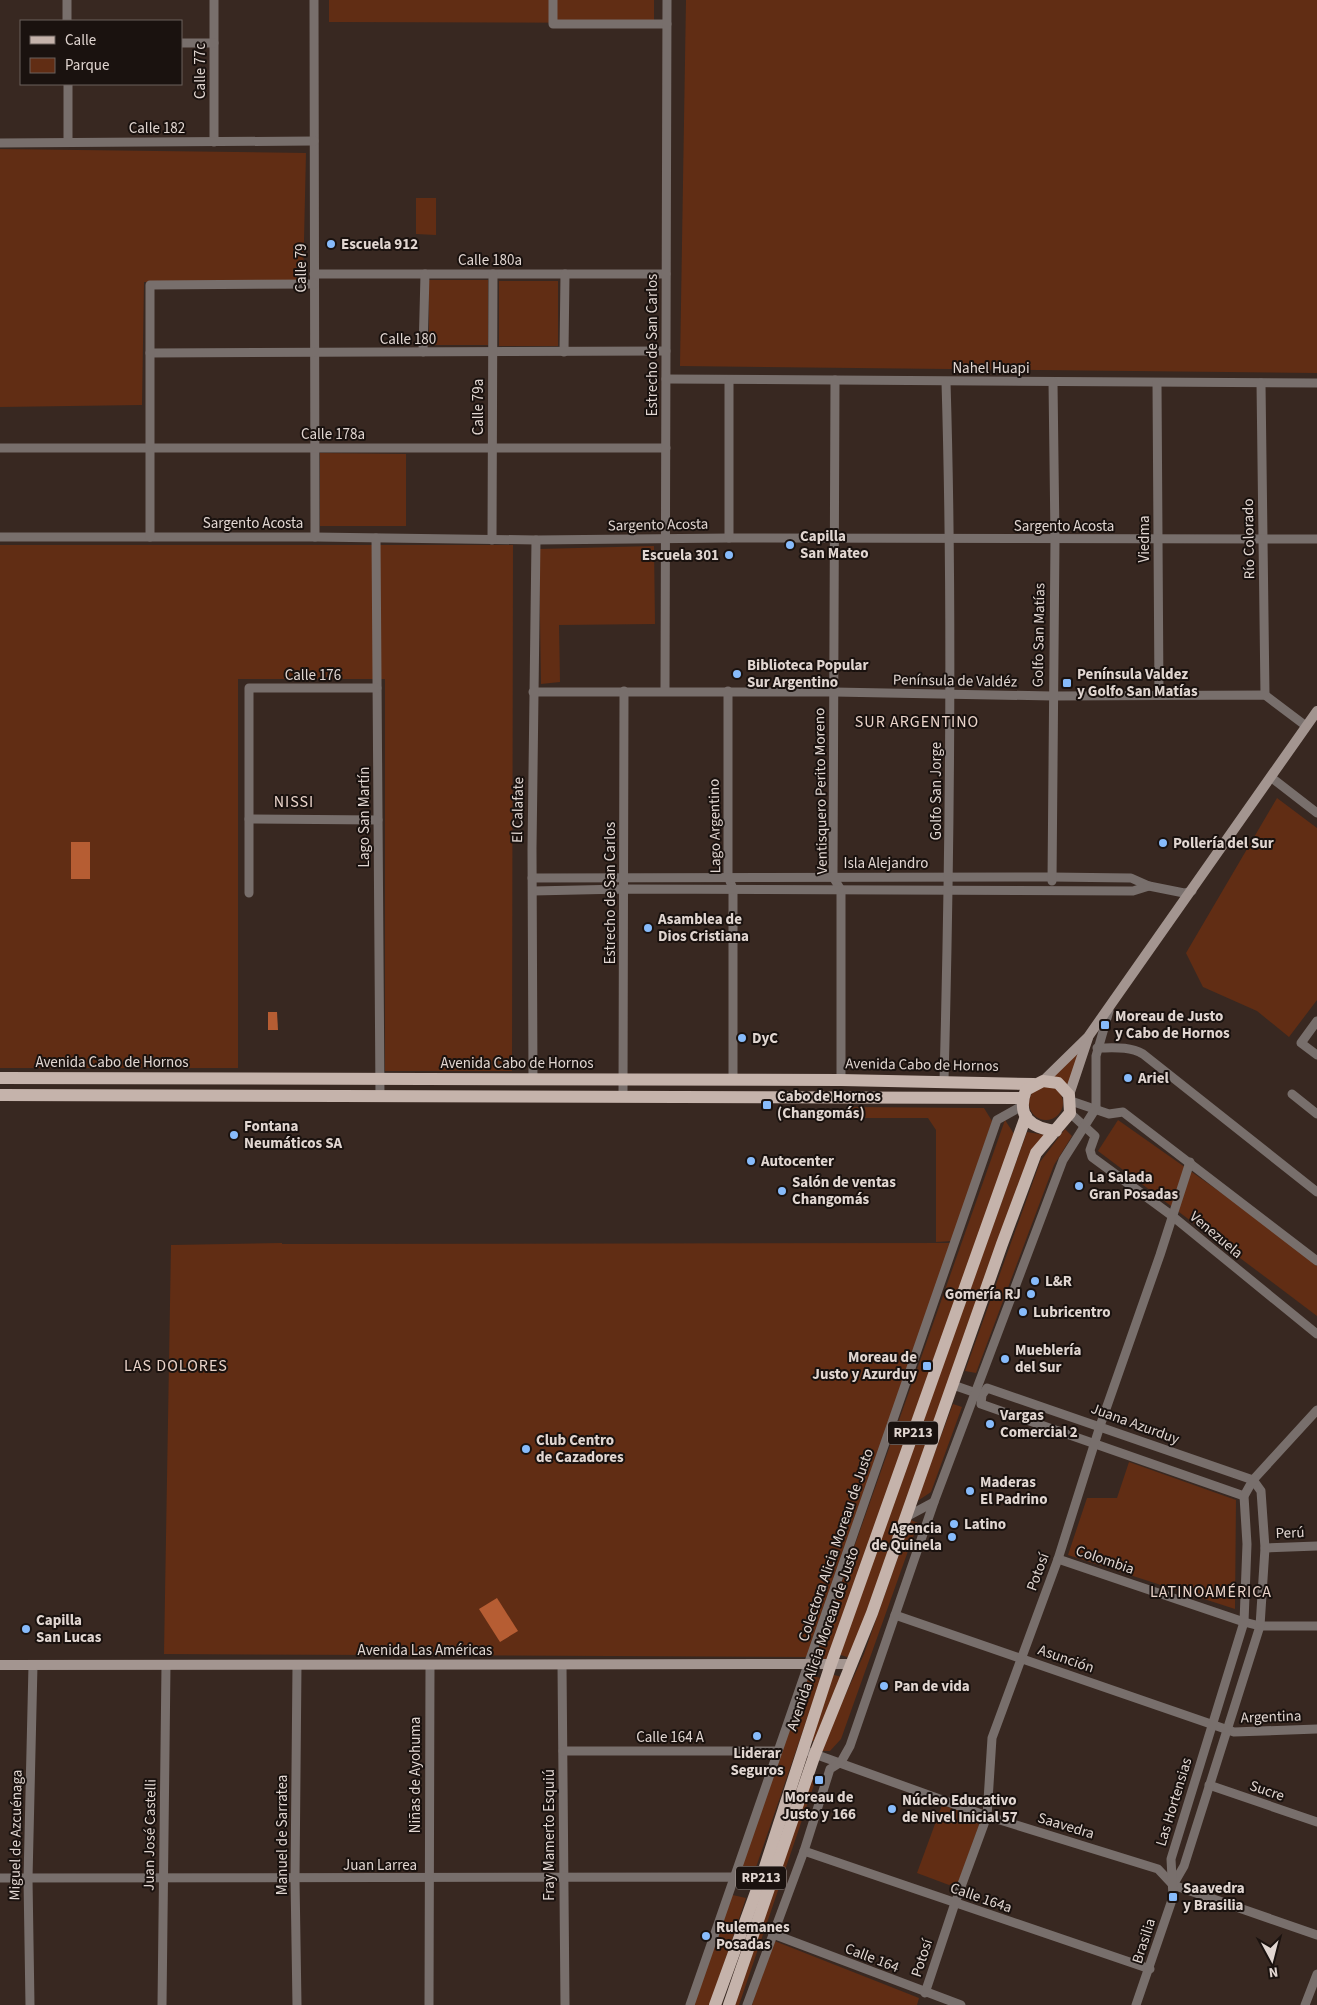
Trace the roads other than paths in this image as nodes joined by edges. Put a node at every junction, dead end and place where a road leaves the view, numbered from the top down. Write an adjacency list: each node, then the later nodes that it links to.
1 (67, 0): 6 (street)
2 (214, 0): 9 (street, Calle 77c)
3 (314, 0): 11 (street, Calle 79)
4 (553, 0): 7 (street)
5 (667, 0): 7 (street, Estrecho de San Carlos)
6 (68, 20)
7 (667, 24): 19 (street, Estrecho de San Carlos)
8 (182, 43): 9 (street)
9 (214, 43): 13 (street, Calle 77c)
10 (68, 85): 12 (street)
11 (314, 141): 13 (street, Calle 182); 15 (street, Calle 79)
12 (68, 142): 13 (street, Calle 182); 14 (street, Calle 182)
13 (214, 142)
14 (0, 143)
15 (314, 274): 16 (street, Calle 180a); 20 (street, Calle 79)
16 (425, 274): 17 (street, Calle 180a); 22 (street)
17 (493, 274): 18 (street, Calle 180a); 23 (street, Calle 79a)
18 (565, 274): 19 (street, Calle 180a); 24 (street)
19 (666, 274): 21 (street, Estrecho de San Carlos)
20 (314, 284): 25 (street, Calle 79); 26 (street)
21 (666, 351): 24 (street, Calle 180); 27 (street, Estrecho de San Carlos)
22 (423, 352): 23 (street, Calle 180); 25 (street, Calle 180)
23 (492, 352): 24 (street, Calle 180); 38 (street, Calle 79a)
24 (564, 352)
25 (315, 353): 26 (street, Calle 180); 37 (street, Calle 79)
26 (150, 354): 36 (street)
27 (666, 380): 28 (street, Nahel Huapi); 39 (street, Estrecho de San Carlos)
28 (729, 380): 29 (street, Nahel Huapi); 45 (street)
29 (835, 380): 30 (street, Nahel Huapi); 46 (street, Ventisquero Perito Moreno)
30 (946, 382): 31 (street, Nahel Huapi); 47 (street, Golfo San Jorge)
31 (1054, 382): 32 (street, Nahel Huapi); 51 (street, Golfo San Matías)
32 (1157, 383): 33 (street, Nahel Huapi); 52 (street, Viedma)
33 (1262, 383): 34 (street, Nahel Huapi); 53 (street, Río Colorado)
34 (1317, 383)
35 (0, 448): 36 (street, Calle 178a)
36 (150, 448): 37 (street, Calle 178a); 42 (street)
37 (315, 448): 38 (street, Calle 178a); 41 (street, Calle 79)
38 (492, 448): 39 (street, Calle 178a); 49 (street, Calle 79a)
39 (666, 448): 44 (street, Estrecho de San Carlos)
40 (0, 537): 42 (street, Sargento Acosta)
41 (315, 537): 42 (street, Sargento Acosta); 43 (street, Sargento Acosta)
42 (150, 538)
43 (376, 538): 49 (street, Sargento Acosta); 54 (street, Lago San Martín)
44 (665, 538): 45 (street, Sargento Acosta); 50 (street, Sargento Acosta); 55 (street, Estrecho de San Carlos)
45 (729, 538): 46 (street, Sargento Acosta)
46 (834, 538): 47 (street, Sargento Acosta); 59 (street, Ventisquero Perito Moreno)
47 (950, 539): 51 (street, Sargento Acosta); 60 (street, Golfo San Jorge)
48 (1317, 539): 53 (street, Sargento Acosta)
49 (492, 540): 50 (street, Sargento Acosta)
50 (536, 540): 58 (street, El Calafate)
51 (1055, 540): 52 (street, Sargento Acosta); 63 (street, Golfo San Matías)
52 (1157, 540): 53 (street, Sargento Acosta); 61 (street, Viedma)
53 (1262, 540): 62 (street, Río Colorado)
54 (378, 688): 68 (street, Calle 176); 69 (street, Lago San Martín)
55 (665, 690): 56 (street, Península de Valdéz); 57 (street, Península de Valdéz)
56 (624, 691): 58 (street, Península de Valdéz); 70 (street, Estrecho de San Carlos)
57 (728, 691): 59 (street, Península de Valdéz); 71 (street, Lago Argentino)
58 (533, 692): 75 (street, El Calafate)
59 (834, 692): 60 (street, Península de Valdéz); 72 (street, Ventisquero Perito Moreno)
60 (950, 694): 63 (street, Península de Valdéz); 73 (street, Golfo San Jorge)
61 (1159, 695): 62 (street, Península de Valdéz); 63 (street, Península de Valdéz)
62 (1265, 695): 65 (street)
63 (1052, 696): 74 (street, Golfo San Matías)
64 (1317, 711): 65 (main road, Avenida Alicia Moreau de Justo / RP213)
65 (1306, 726): 66 (main road, Avenida Alicia Moreau de Justo / RP213)
66 (1272, 778): 67 (street); 83 (main road, Avenida Alicia Moreau de Justo / RP213)
67 (1317, 813)
68 (249, 819): 69 (street); 84 (street)
69 (378, 820): 91 (street, Lago San Martín)
70 (624, 876): 71 (street, Isla Alejandro); 75 (street, Isla Alejandro); 77 (street, Estrecho de San Carlos)
71 (728, 876): 72 (street, Isla Alejandro); 78 (street, Lago Argentino)
72 (833, 876): 73 (street, Isla Alejandro); 81 (street, Ventisquero Perito Moreno)
73 (949, 876): 74 (street, Isla Alejandro); 79 (street, Golfo San Jorge)
74 (1052, 877): 76 (street, Isla Alejandro); 80 (street, Golfo San Matías)
75 (532, 878): 82 (street, El Calafate)
76 (1149, 886): 80 (street, Isla Alejandro); 83 (street, Isla Alejandro)
77 (624, 889): 78 (street, Isla Alejandro); 82 (street, Isla Alejandro); 93 (street, Estrecho de San Carlos)
78 (733, 889): 81 (street, Isla Alejandro); 94 (street, Lago Argentino)
79 (949, 889): 80 (street, Isla Alejandro); 81 (street, Isla Alejandro); 96 (street, Golfo San Jorge)
80 (1052, 889)
81 (841, 890): 95 (street, Ventisquero Perito Moreno)
82 (532, 891): 92 (street, El Calafate)
83 (1192, 891): 85 (main road, Avenida Alicia Moreau de Justo / RP213)
84 (249, 893)
85 (1112, 1004): 87 (main road, Avenida Alicia Moreau de Justo / RP213); 88 (street)
86 (1317, 1021): 89 (street)
87 (1088, 1037): 97 (main road, Avenida Alicia Moreau de Justo / RP213); 102 (main road, Avenida Alicia Moreau de Justo / RP213)
88 (1097, 1048): 104 (street); 109 (street)
89 (1317, 1055)
90 (0, 1078): 91 (main road, Avenida Cabo de Hornos)
91 (380, 1079): 92 (main road, Avenida Cabo de Hornos); 100 (street, Lago San Martín)
92 (533, 1079): 93 (main road, Avenida Cabo de Hornos)
93 (623, 1080): 94 (main road, Avenida Cabo de Hornos); 101 (street, Estrecho de San Carlos)
94 (734, 1080): 95 (main road, Avenida Cabo de Hornos)
95 (841, 1080): 96 (main road, Avenida Cabo de Hornos)
96 (944, 1081): 97 (main road, Avenida Cabo de Hornos)
97 (1038, 1082): 102 (main road); 103 (main road, Avenida Alicia Moreau de Justo / RP213)
98 (1292, 1094): 105 (street)
99 (0, 1095): 100 (main road)
100 (380, 1096): 101 (main road)
101 (623, 1096): 103 (main road)
102 (1070, 1103): 104 (street); 106 (street); 107 (main road, Avenida Alicia Moreau de Justo / RP213)
103 (1024, 1107): 107 (main road); 130 (street, Colectora Alicia Moreau de Justo); 131 (main road, Avenida Alicia Moreau de Justo / RP213)
104 (1096, 1108): 106 (street); 108 (street)
105 (1317, 1114)
106 (1085, 1126): 110 (street, Venezuela); 114 (street)
107 (1056, 1131): 113 (main road, Avenida Alicia Moreau de Justo / RP213)
108 (1190, 1162): 110 (street, Potosí); 111 (street)
109 (1316, 1190)
110 (1171, 1215): 112 (street, Venezuela); 116 (street, Potosí)
111 (1317, 1261)
112 (1317, 1334)
113 (953, 1385): 114 (street, Juana Azurduy); 121 (main road, Avenida Alicia Moreau de Justo / RP213)
114 (978, 1394): 116 (street, Juana Azurduy); 117 (street, Juana Azurduy); 120 (street)
115 (1317, 1410): 118 (street)
116 (1100, 1426): 117 (street, Potosí); 118 (street, Juana Azurduy)
117 (1095, 1444): 119 (street, Juana Azurduy); 124 (street, Potosí)
118 (1253, 1480): 119 (street); 123 (street)
119 (1244, 1496): 126 (street, Las Hortensias)
120 (934, 1502): 121 (street); 125 (street)
121 (906, 1517): 132 (main road, Avenida Alicia Moreau de Justo / RP213)
122 (1317, 1546): 123 (street, Perú)
123 (1265, 1548): 127 (street, Las Hortensias)
124 (1058, 1559): 126 (street, Colombia); 129 (street, Potosí)
125 (895, 1616): 129 (street, Asunción); 145 (street)
126 (1244, 1622): 127 (street, Colombia); 139 (street, Las Hortensias)
127 (1260, 1626): 128 (street, Colombia); 141 (street, Las Hortensias)
128 (1317, 1626)
129 (1022, 1658): 139 (street, Asunción); 147 (street, Potosí)
130 (809, 1664): 131 (main road, Avenida Las Américas); 138 (main road, Avenida Las Américas); 143 (street, Colectora Alicia Moreau de Justo)
131 (831, 1664): 132 (main road, Avenida Las Américas); 144 (main road, Avenida Alicia Moreau de Justo / RP213)
132 (851, 1664): 144 (main road, Avenida Alicia Moreau de Justo / RP213)
133 (0, 1665): 134 (main road, Avenida Las Américas)
134 (33, 1665): 135 (main road, Avenida Las Américas); 156 (street, Miguel de Azcuénaga)
135 (166, 1665): 136 (main road, Avenida Las Américas); 150 (street, Juan José Castelli)
136 (297, 1665): 137 (main road, Avenida Las Américas); 154 (street, Manuel de Sarratea)
137 (430, 1665): 138 (main road, Avenida Las Américas); 155 (street, Niñas de Ayohuma)
138 (562, 1665): 142 (street, Fray Mamerto Esquiú)
139 (1213, 1726): 141 (street, Asunción); 157 (street, Las Hortensias)
140 (1317, 1729): 141 (street, Argentina)
141 (1226, 1730): 146 (street, Las Hortensias)
142 (563, 1751): 143 (street, Calle 164 A); 151 (street, Fray Mamerto Esquiú)
143 (777, 1751): 152 (street, Colectora Alicia Moreau de Justo)
144 (808, 1752): 145 (street, Saavedra); 158 (main road, Avenida Alicia Moreau de Justo / RP213); 172 (main road, Avenida Alicia Moreau de Justo / RP213)
145 (840, 1762): 147 (street, Saavedra); 149 (street)
146 (1209, 1785): 148 (street, Sucre); 157 (street, Las Hortensias)
147 (988, 1816): 157 (street, Saavedra); 159 (street, Potosí)
148 (1317, 1822)
149 (804, 1851): 159 (street, Calle 164a); 160 (street)
150 (163, 1877): 154 (street, Juan Larrea); 156 (street, Juan Larrea); 166 (street, Juan José Castelli)
151 (563, 1877): 152 (street, Juan Larrea); 155 (street, Juan Larrea); 169 (street, Fray Mamerto Esquiú)
152 (734, 1877): 158 (street, Juan Larrea); 170 (street, Colectora Alicia Moreau de Justo)
153 (0, 1878): 156 (street, Juan Larrea)
154 (295, 1878): 155 (street, Juan Larrea); 167 (street, Manuel de Sarratea)
155 (428, 1878): 168 (street, Niñas de Ayohuma)
156 (28, 1879): 165 (street, Miguel de Azcuénaga)
157 (1173, 1885): 161 (street, Saavedra); 162 (street, Brasilia)
158 (758, 1886): 171 (main road, Avenida Alicia Moreau de Justo / RP213)
159 (955, 1903): 162 (street, Calle 164a); 164 (street, Potosí)
160 (773, 1934): 164 (street, Calle 164); 173 (street)
161 (1317, 1936)
162 (1150, 1970): 175 (street, Brasilia)
163 (1317, 1974): 176 (street)
164 (925, 1993): 174 (street, Calle 164)
165 (30, 2005)
166 (162, 2005)
167 (297, 2005)
168 (429, 2005)
169 (565, 2005)
170 (690, 2005)
171 (715, 2005)
172 (729, 2005)
173 (747, 2005)
174 (961, 2005)
175 (1136, 2005)
176 (1305, 2005)

